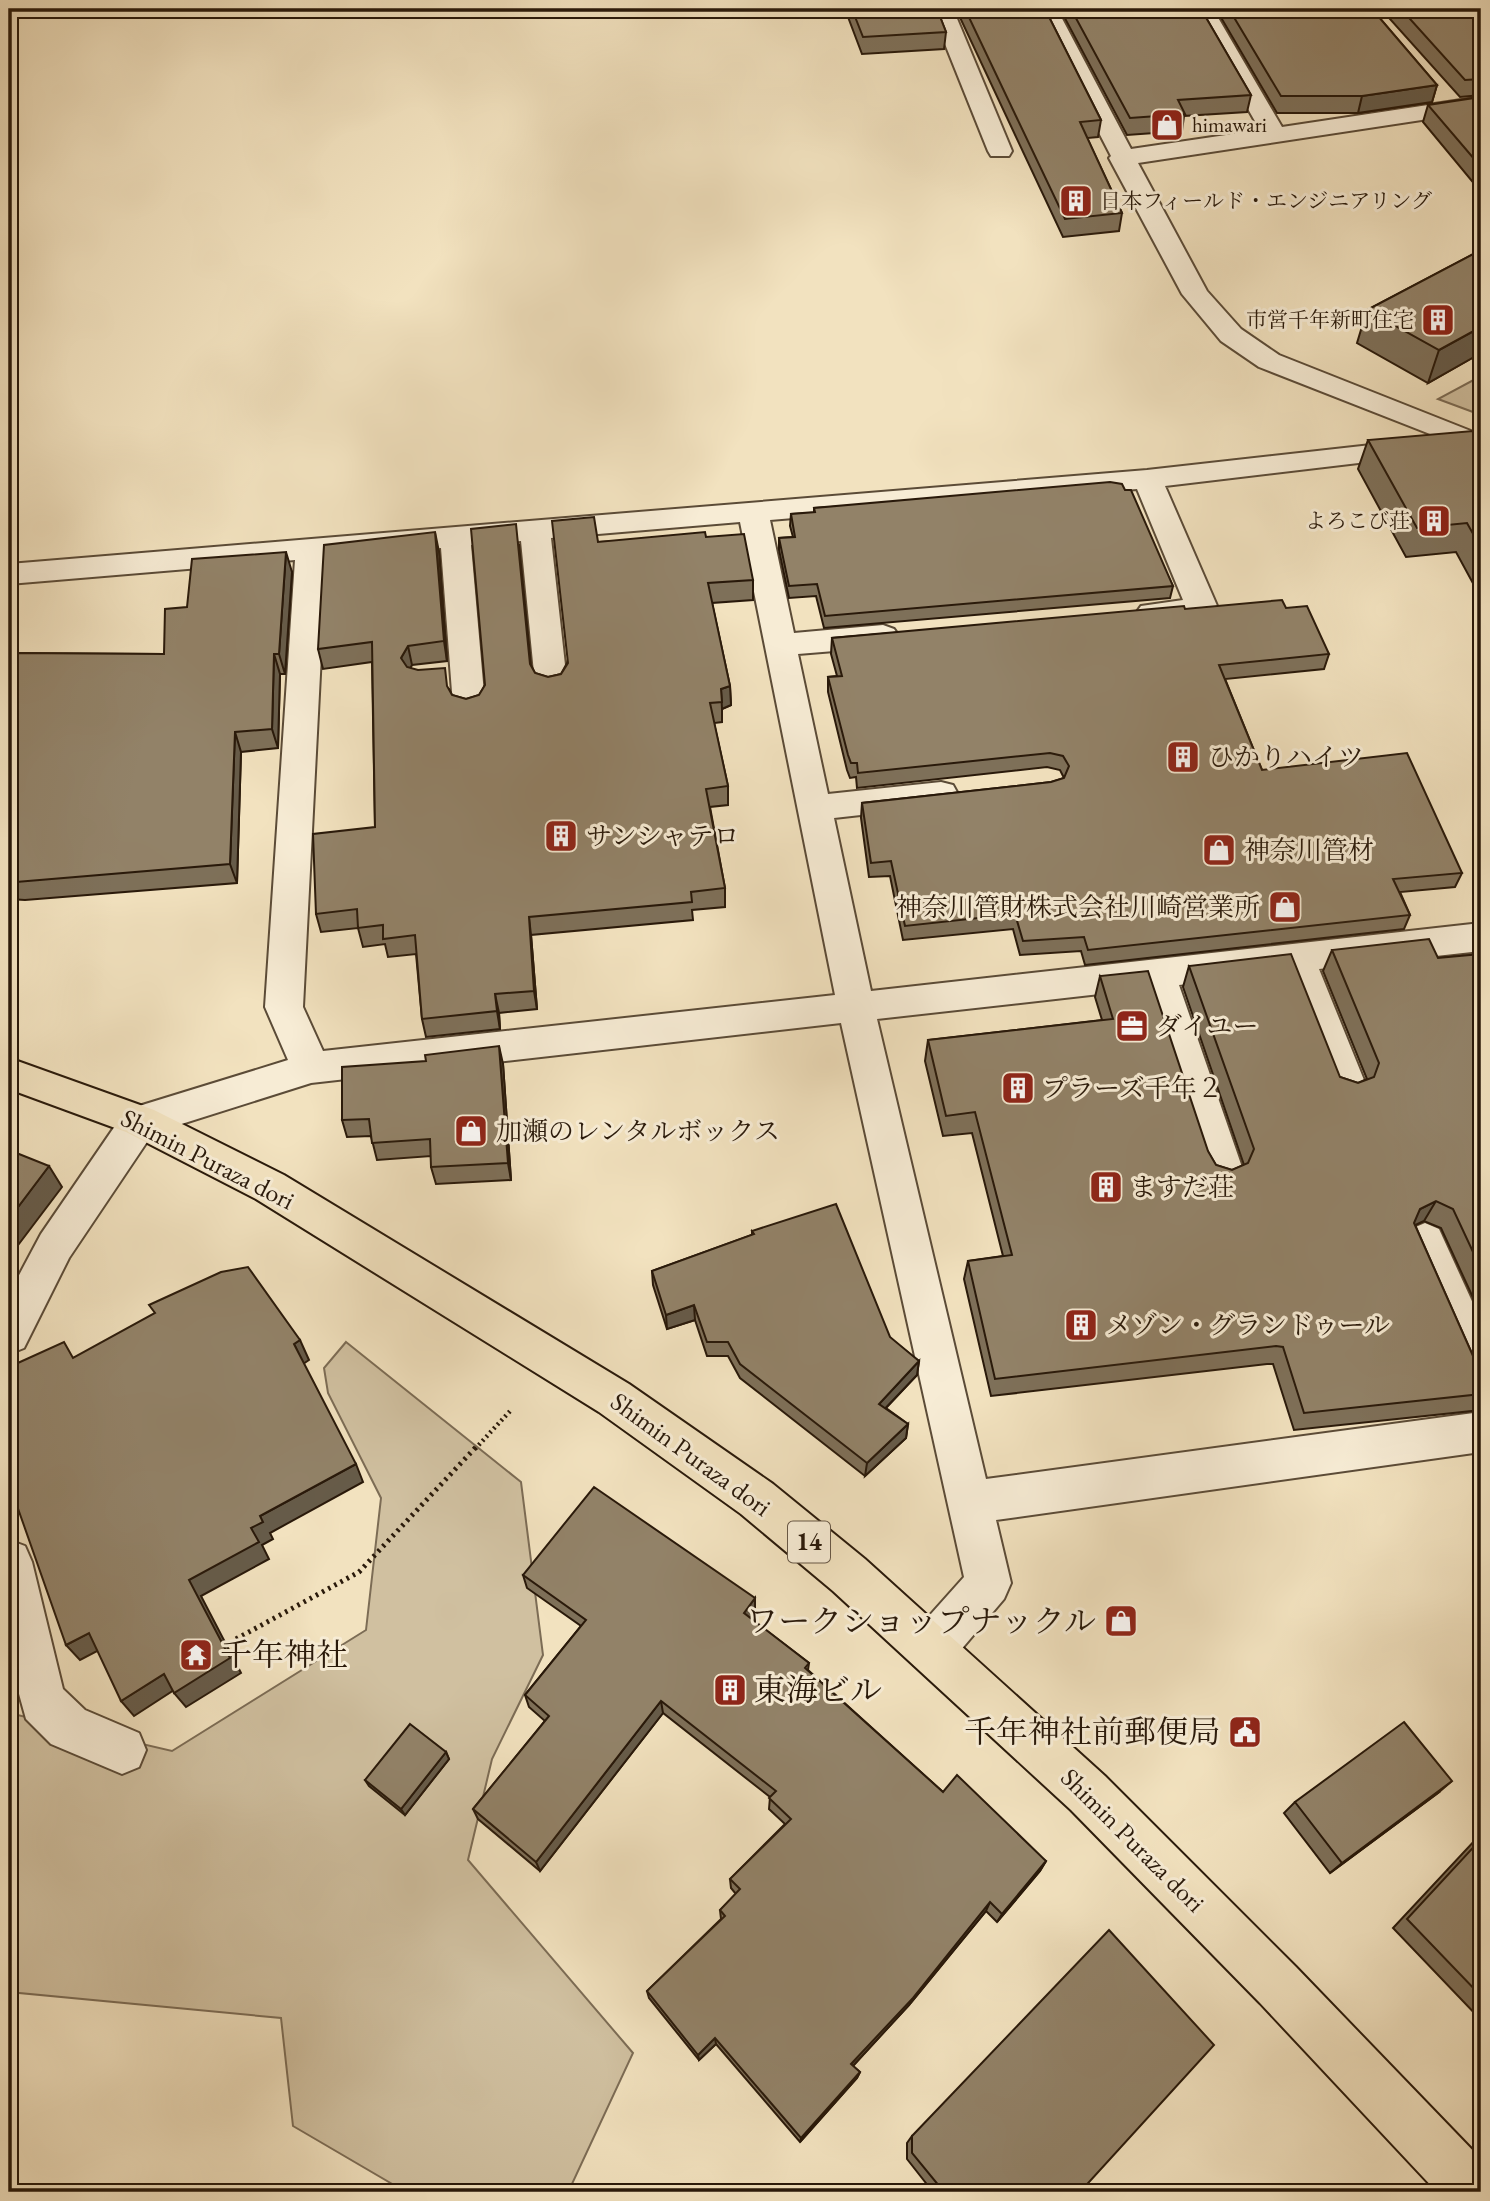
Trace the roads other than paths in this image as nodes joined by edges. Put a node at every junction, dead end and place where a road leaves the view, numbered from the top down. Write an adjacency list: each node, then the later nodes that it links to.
1 (942, 9): 8 (street)
2 (1046, 9): 9 (street)
3 (1202, 9): 7 (street)
4 (1436, 88): 6 (street)
5 (1481, 104): 6 (street)
6 (1453, 108): 7 (street)
7 (1275, 134): 9 (street)
8 (1000, 151)
9 (1121, 158): 10 (street)
10 (1477, 444): 11 (street)
11 (1147, 479): 12 (street); 17 (street)
12 (753, 512): 13 (street); 19 (street)
13 (535, 530): 14 (street); 22 (street)
14 (455, 537): 15 (street); 20 (street)
15 (310, 549): 16 (street); 30 (street)
16 (9, 574)
17 (1121, 615)
18 (916, 633): 19 (street)
19 (780, 645): 25 (street)
20 (466, 673): 21 (street); 23 (street)
21 (434, 675)
22 (551, 683)
23 (469, 705)
24 (979, 790): 25 (street)
25 (814, 808): 29 (street)
26 (1481, 937): 27 (street)
27 (1296, 958): 28 (street); 32 (street)
28 (1157, 974): 29 (street); 34 (street)
29 (856, 1009): 30 (street); 39 (street)
30 (311, 1068): 33 (street)
31 (9, 1073): 33 (main road, Shimin Puraza dori / 14)
32 (1347, 1086)
33 (140, 1121): 36 (street); 41 (main road, Shimin Puraza dori / 14)
34 (1223, 1170)
35 (1425, 1241): 37 (street)
36 (9, 1335)
37 (1481, 1368)
38 (1481, 1432): 39 (street)
39 (971, 1502): 41 (street)
40 (9, 1562): 42 (street)
41 (931, 1649): 43 (main road, Shimin Puraza dori / 14)
42 (122, 1750)
43 (1475, 2192)

